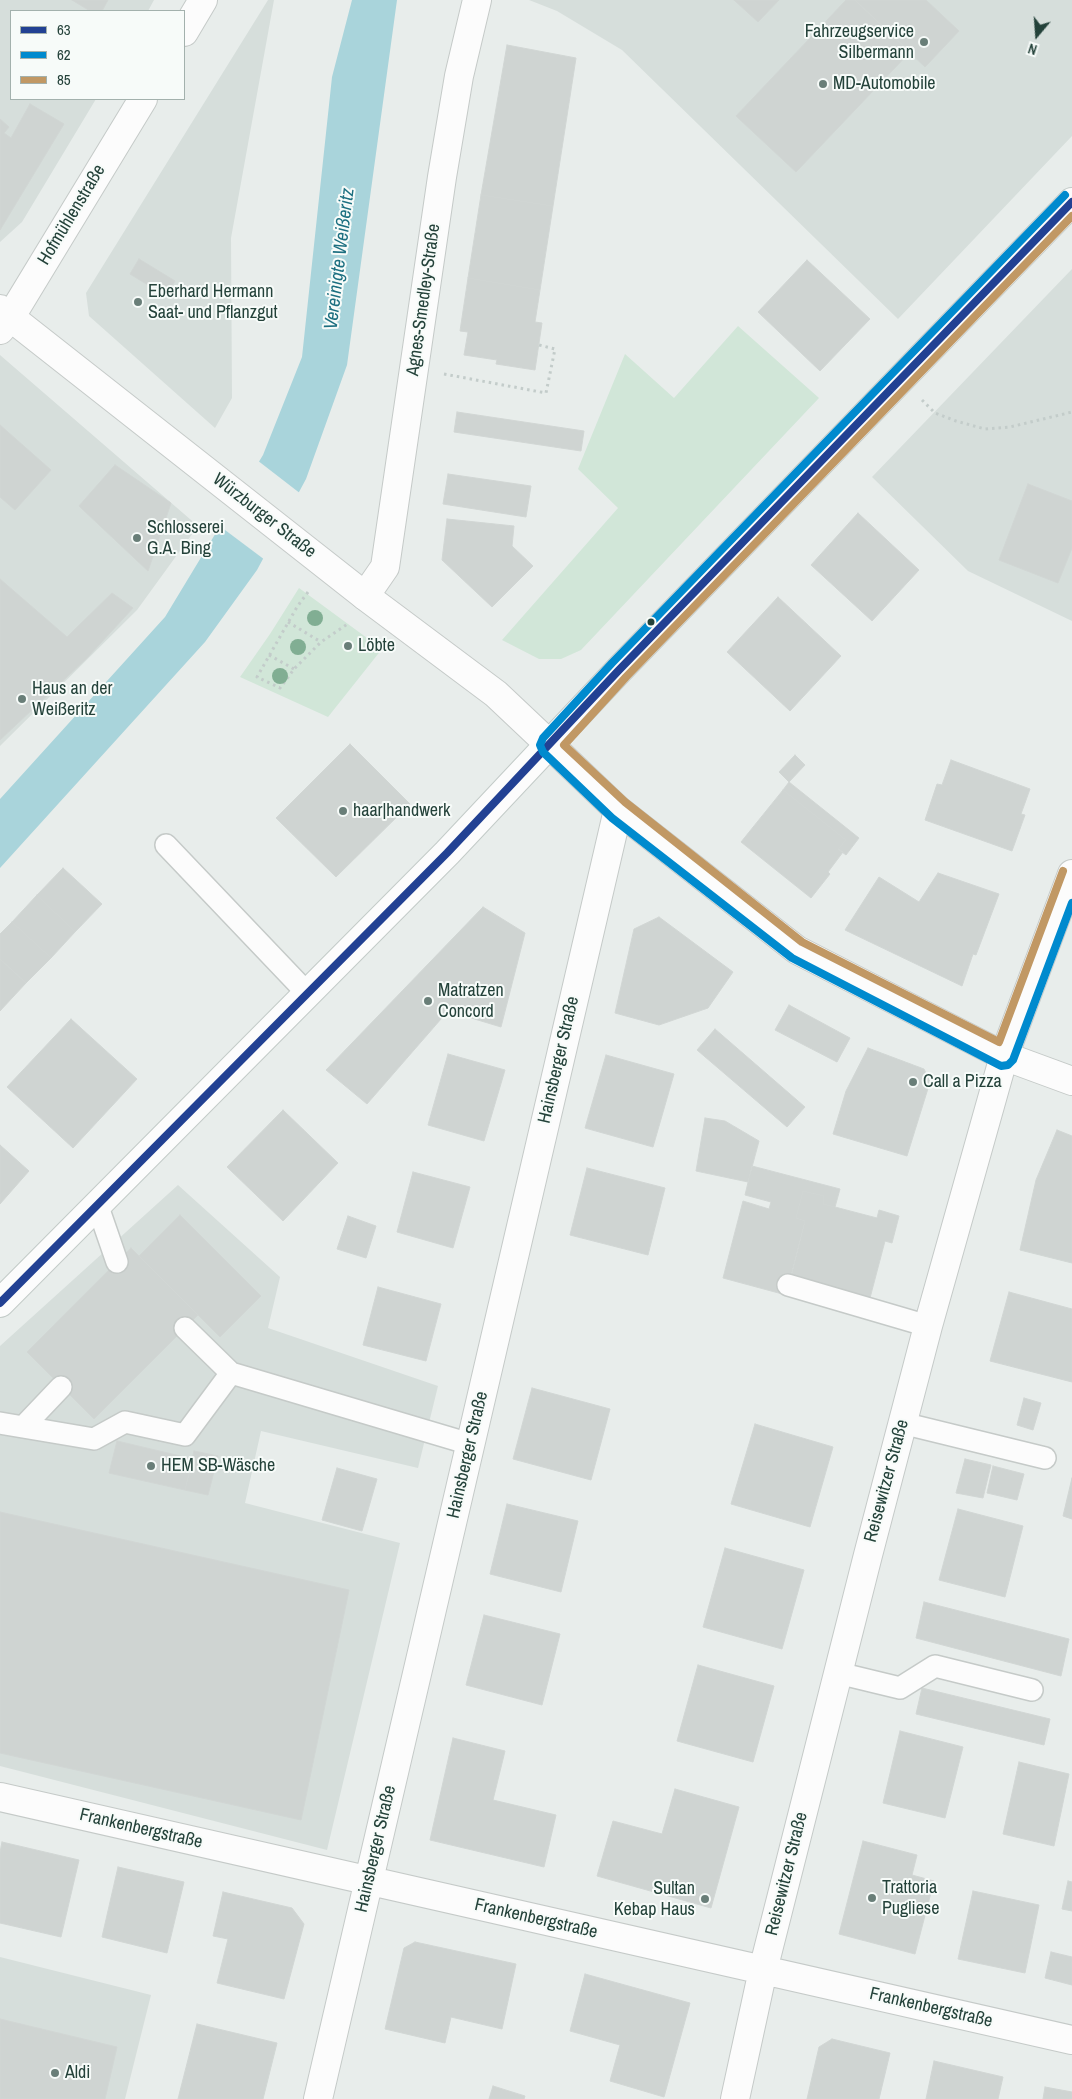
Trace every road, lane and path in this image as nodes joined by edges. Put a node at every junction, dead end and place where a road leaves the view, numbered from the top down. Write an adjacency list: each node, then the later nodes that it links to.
1 (203, 0): 3 (street)
2 (477, 0): 8 (street, Agnes-Smedley-Straße)
3 (185, 30)
4 (142, 100): 6 (street, Hofmühlenstraße)
5 (1072, 202): 17 (street)
6 (3, 319): 12 (street, Würzburger Straße)
7 (539, 346): 8 (path)
8 (414, 368): 12 (street, Agnes-Smedley-Straße)
9 (935, 412): 10 (path)
10 (1072, 412)
11 (310, 590): 13 (path)
12 (360, 607): 14 (path); 17 (street, Würzburger Straße)
13 (288, 622): 14 (path); 15 (path)
14 (321, 642): 16 (path)
15 (269, 655): 16 (path); 16 (path)
16 (294, 669)
17 (550, 745): 18 (street, Würzburger Straße); 21 (street)
18 (618, 810): 22 (street, Würzburger Straße); 35 (street, Hainsberger Straße)
19 (166, 845): 21 (lane)
20 (1072, 874): 22 (street, Reisewitzer Straße)
21 (307, 993): 24 (street)
22 (1004, 1056): 23 (street, Würzburger Straße); 28 (street, Reisewitzer Straße)
23 (1072, 1081)
24 (97, 1204): 25 (lane); 27 (street)
25 (117, 1262)
26 (788, 1285): 28 (lane)
27 (2, 1297)
28 (928, 1326): 33 (street, Reisewitzer Straße)
29 (185, 1328): 30 (lane)
30 (231, 1373): 34 (lane); 35 (lane)
31 (61, 1387): 34 (lane)
32 (0, 1423): 34 (lane)
33 (902, 1423): 36 (lane); 37 (street, Reisewitzer Straße)
34 (24, 1427)
35 (470, 1444): 40 (street, Hainsberger Straße)
36 (1045, 1458)
37 (838, 1673): 38 (lane); 41 (street, Reisewitzer Straße)
38 (1032, 1690)
39 (0, 1797): 40 (street, Frankenbergstraße)
40 (369, 1881): 41 (street, Frankenbergstraße); 43 (street, Hainsberger Straße)
41 (763, 1970): 42 (street, Frankenbergstraße); 44 (street, Reisewitzer Straße)
42 (1072, 2040)
43 (318, 2099)
44 (735, 2099)

